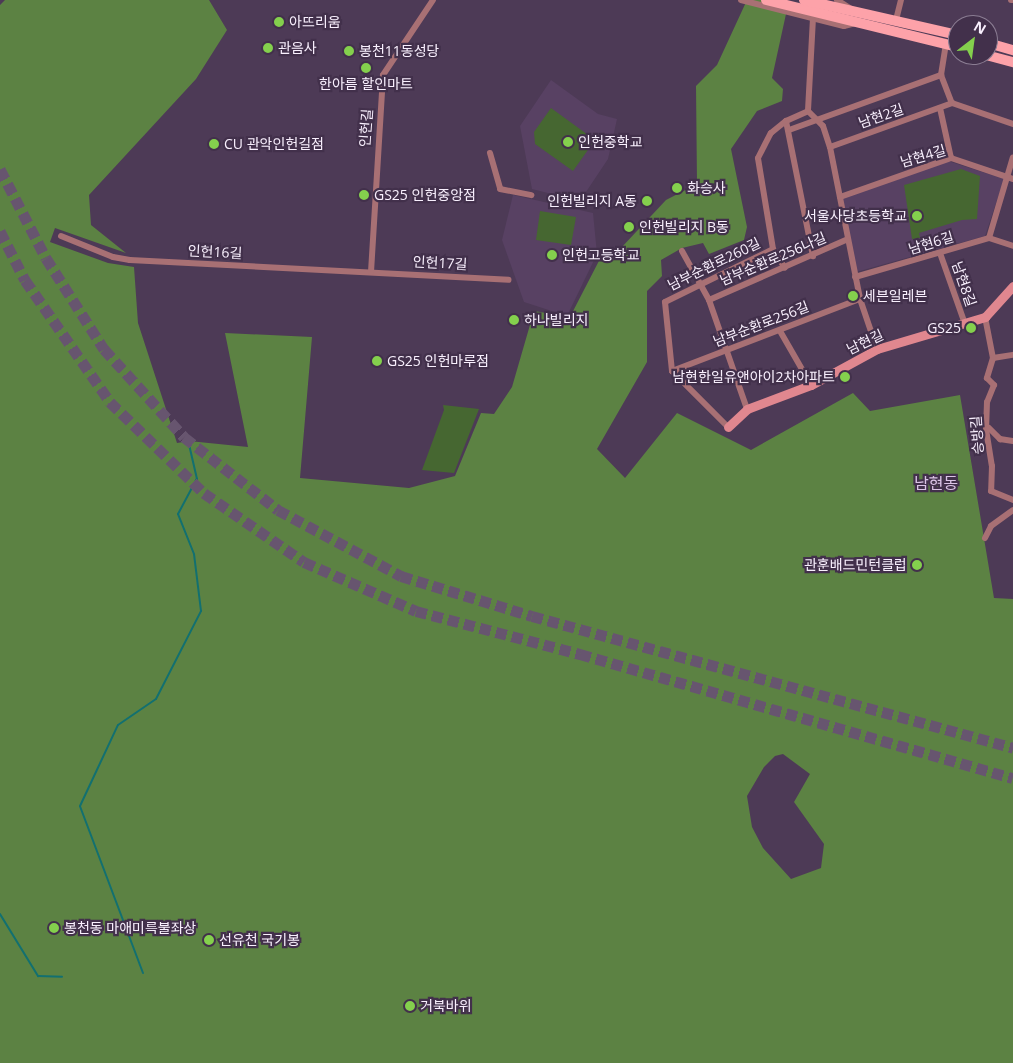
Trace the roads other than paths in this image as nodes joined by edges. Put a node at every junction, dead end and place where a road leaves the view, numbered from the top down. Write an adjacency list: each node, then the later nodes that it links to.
1 (433, 0): 44 (street, 인헌길)
2 (741, 0): 8 (street)
3 (766, 0): 10 (main road)
4 (804, 0): 7 (main road)
5 (901, 0): 9 (street)
6 (841, 1): 7 (street)
7 (854, 12): 9 (main road)
8 (813, 18): 10 (street); 23 (street)
9 (896, 20): 11 (main road)
10 (856, 23): 13 (main road)
11 (926, 27): 12 (main road); 13 (main road)
12 (948, 32)
13 (920, 37): 14 (main road)
14 (948, 44)
15 (998, 46): 16 (main road)
16 (1013, 50)
17 (948, 54): 20 (street)
18 (998, 58): 19 (main road)
19 (1013, 62)
20 (941, 75): 21 (street); 24 (street)
21 (952, 103): 22 (street, 남현2길); 26 (street)
22 (940, 108): 28 (street, 남현2길); 31 (street)
23 (808, 111): 24 (street); 25 (street, 남부순환로260길)
24 (818, 119): 27 (street); 28 (street)
25 (786, 120): 27 (street); 39 (street, 남부순환로260길)
26 (1013, 124)
27 (789, 130): 42 (street)
28 (830, 147): 34 (street)
29 (490, 153): 33 (street)
30 (1013, 157): 32 (street)
31 (950, 158): 32 (street, 남현4길); 34 (street, 남현4길)
32 (1009, 178): 36 (street)
33 (531, 195)
34 (840, 197): 37 (street)
35 (61, 236): 44 (street, 인헌16길)
36 (989, 238): 38 (street); 41 (street, 남현6길)
37 (846, 240): 42 (street, 남부순환로256나길); 45 (street)
38 (1013, 246)
39 (773, 249): 43 (street, 남부순환로260길); 47 (street, 남부순환로260길)
40 (682, 251): 47 (street)
41 (940, 253): 45 (street, 남현6길); 52 (street, 남현8길)
42 (813, 256): 43 (street, 남부순환로256나길)
43 (785, 268): 50 (street, 남부순환로256나길)
44 (371, 272): 46 (street, 인헌17길)
45 (855, 277): 49 (street)
46 (508, 280)
47 (699, 283): 50 (street); 58 (street, 남부순환로260길)
48 (1013, 286): 51 (street, 남현길)
49 (860, 299): 53 (street, 남부순환로256길); 54 (street)
50 (709, 300): 55 (street)
51 (985, 317): 52 (street, 남현길); 57 (street)
52 (965, 324): 54 (street, 남현길)
53 (780, 331): 55 (street, 남부순환로256길); 59 (street)
54 (877, 349): 59 (street, 남현길)
55 (727, 350): 58 (street, 남부순환로256길); 60 (street)
56 (1013, 355): 57 (street)
57 (993, 358): 64 (street, 승방길)
58 (672, 371): 61 (street)
59 (811, 385): 60 (street, 남현길)
60 (747, 409): 61 (street, 남현길)
61 (728, 427)
62 (989, 428): 63 (street)
63 (1013, 441)
64 (1013, 500)
65 (1013, 510): 66 (street)
66 (985, 538)

